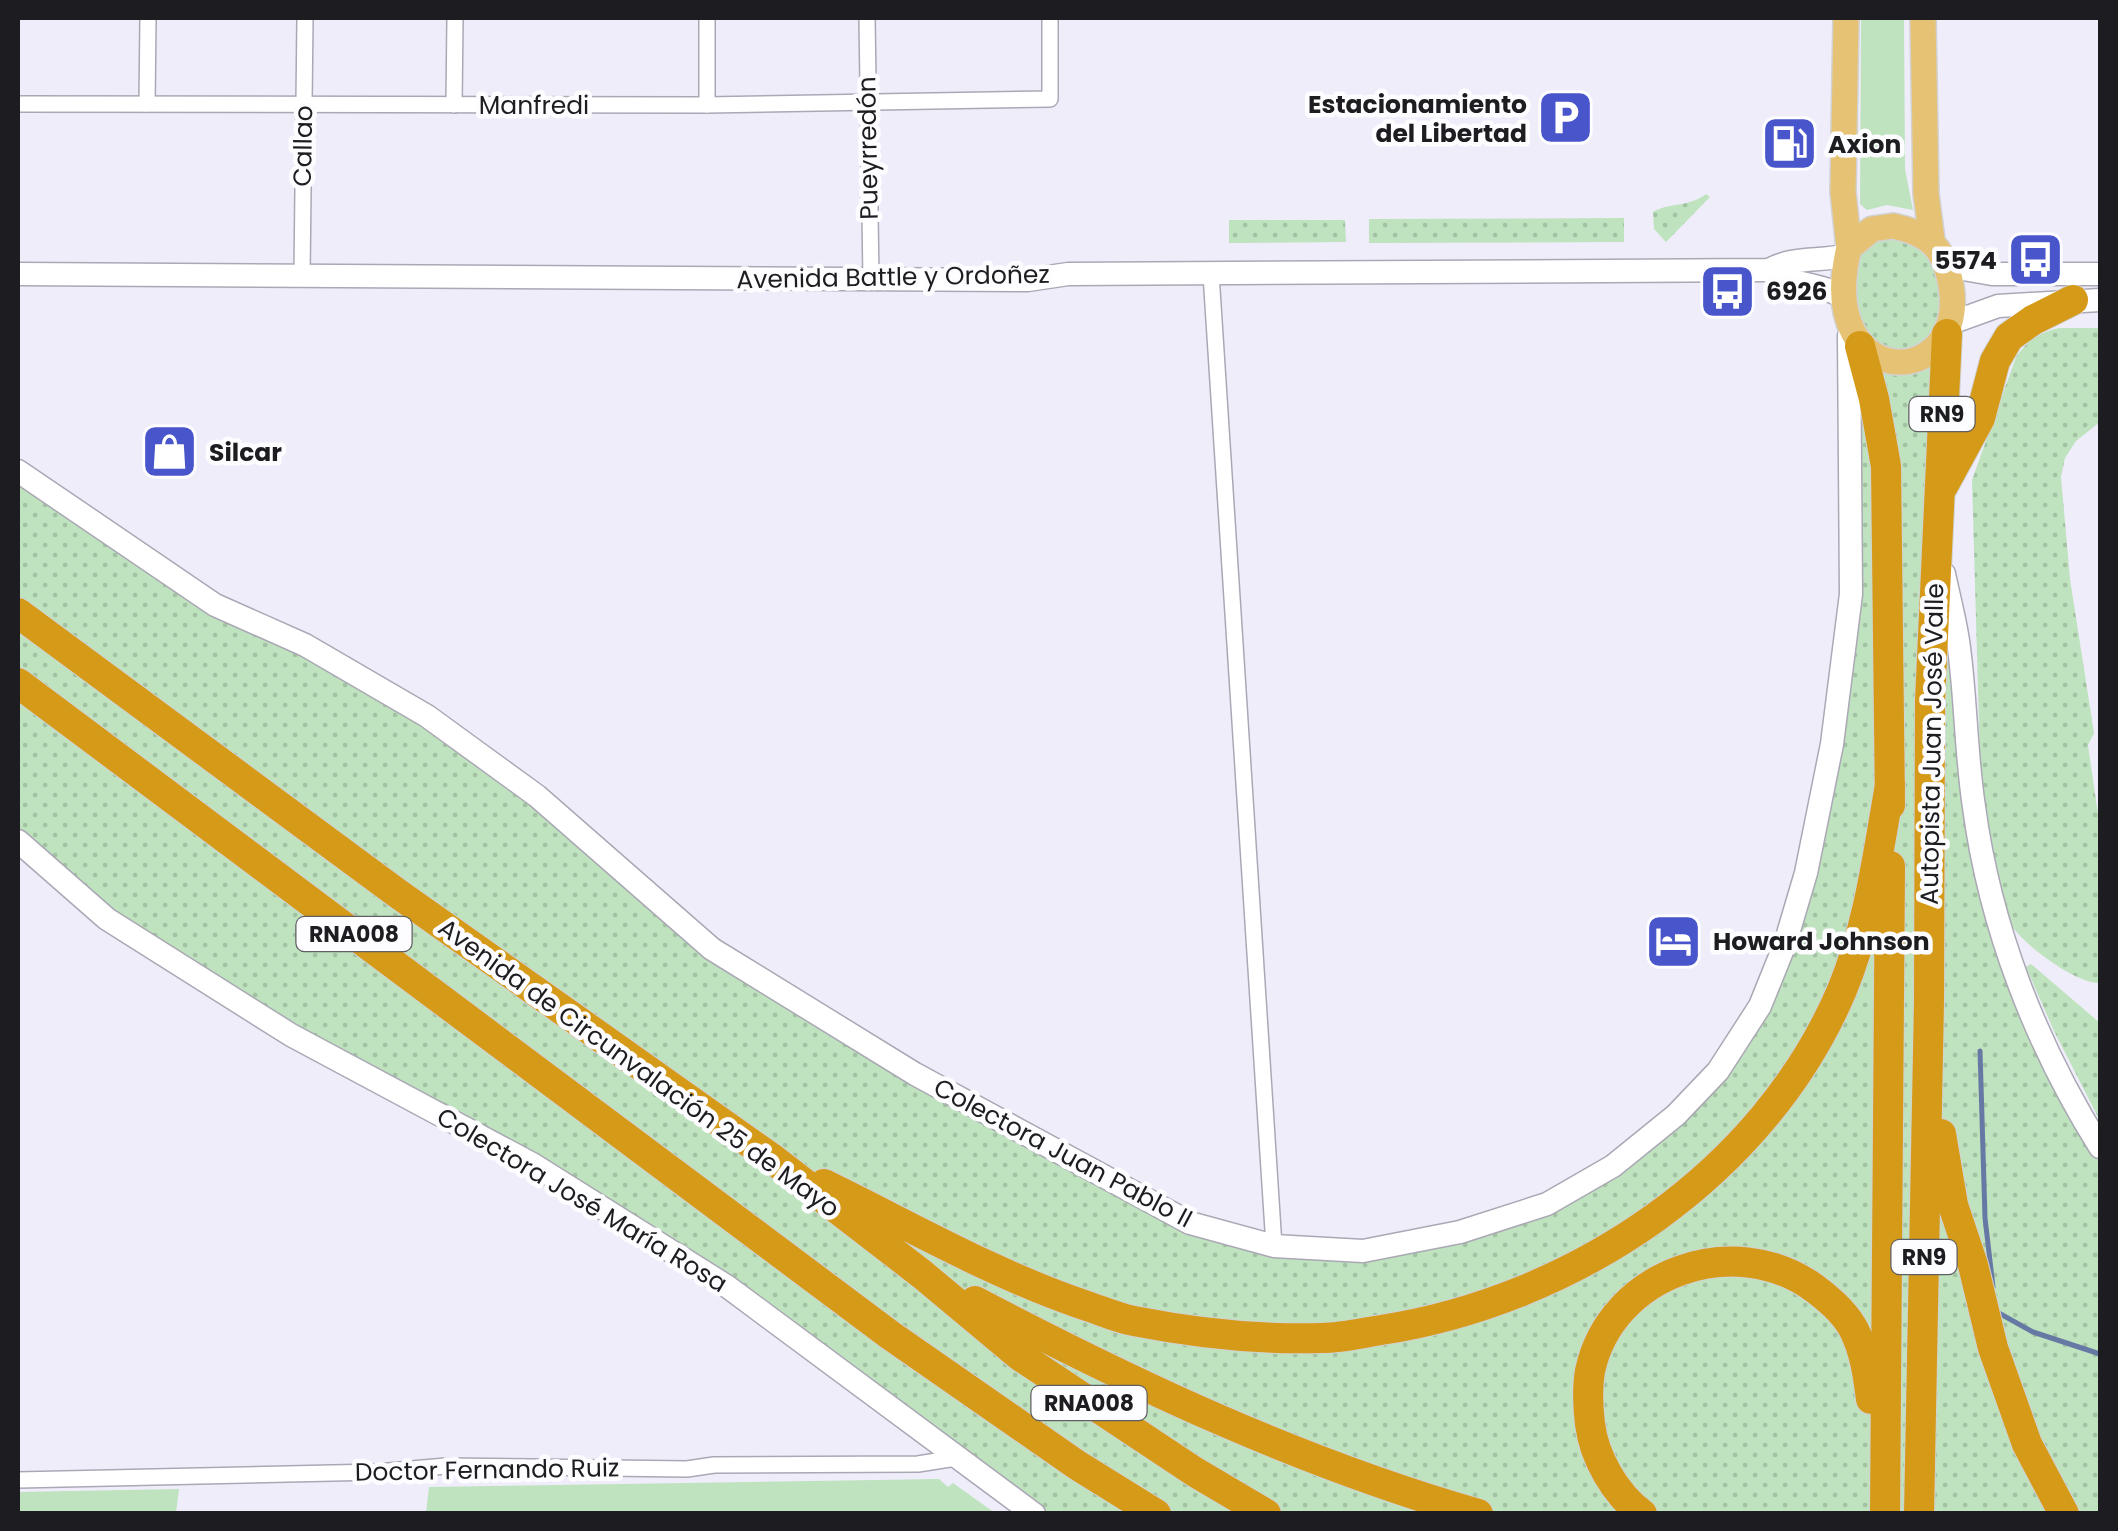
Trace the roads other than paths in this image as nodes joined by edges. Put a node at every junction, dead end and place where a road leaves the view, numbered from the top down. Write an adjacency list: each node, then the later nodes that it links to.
1 (148, 18): 11 (street)
2 (304, 18): 12 (street, Callao)
3 (455, 18): 13 (street)
4 (708, 18): 14 (street)
5 (867, 18): 9 (street, Pueyrredón)
6 (1050, 18): 9 (street, Manfredi)
7 (1846, 18): 16 (main road)
8 (1923, 18): 15 (main road)
9 (867, 103): 14 (street, Manfredi); 23 (street, Pueyrredón)
10 (18, 104): 11 (street, Manfredi)
11 (147, 104): 12 (street, Manfredi)
12 (304, 104): 13 (street, Manfredi); 22 (street, Callao)
13 (454, 105): 14 (street, Manfredi)
14 (706, 105)
15 (1932, 240): 16 (main road); 17 (main road)
16 (1848, 252): 18 (main road, Avenida Battle y Ordoñez); 24 (main road)
17 (1946, 266): 21 (main road); 26 (main road)
18 (1769, 270): 20 (main road, Avenida Battle y Ordoñez); 24 (main road, Avenida Battle y Ordoñez)
19 (18, 274): 22 (main road, Avenida Battle y Ordoñez)
20 (1211, 274): 23 (main road, Avenida Battle y Ordoñez); 38 (street)
21 (2100, 274)
22 (302, 276): 23 (main road, Avenida Battle y Ordoñez)
23 (870, 280)
24 (1845, 299): 27 (main road)
25 (2087, 300): 26 (main road); 29 (highway)
26 (1949, 329): 27 (main road); 29 (highway, Autopista Juan José Valle / RN9)
27 (1855, 338): 33 (highway, Autopista Juan José Valle / RN9); 38 (main road, Colectora Juan Pablo II)
28 (18, 471): 38 (main road, Colectora Juan Pablo II)
29 (1940, 493): 30 (highway, Autopista Juan José Valle / RN9)
30 (1936, 536): 35 (highway, Autopista Juan José Valle / RN9); 36 (main road)
31 (18, 612): 37 (highway, Avenida de Circunvalación 25 de Mayo / RNA008)
32 (18, 683): 41 (highway, RNA008)
33 (1890, 785): 37 (highway); 43 (highway, Autopista Juan José Valle / RN9)
34 (18, 841): 40 (main road, Colectora José María Rosa)
35 (1929, 1001): 50 (highway, Autopista Juan José Valle / RN9); 51 (highway)
36 (2100, 1147)
37 (770, 1157): 39 (highway, Avenida de Circunvalación 25 de Mayo / RNA008)
38 (1274, 1246)
39 (924, 1274): 47 (highway, Avenida de Circunvalación 25 de Mayo / RNA008); 48 (highway)
40 (956, 1458): 42 (street, Doctor Fernando Ruiz); 44 (main road, Colectora José María Rosa)
41 (1078, 1464): 45 (highway); 46 (highway, RNA008)
42 (18, 1480)
43 (1885, 1505): 49 (highway)
44 (1034, 1514)
45 (1135, 1514)
46 (1156, 1514)
47 (1266, 1514)
48 (1478, 1514)
49 (1642, 1514)
50 (1920, 1514)
51 (2064, 1514)

